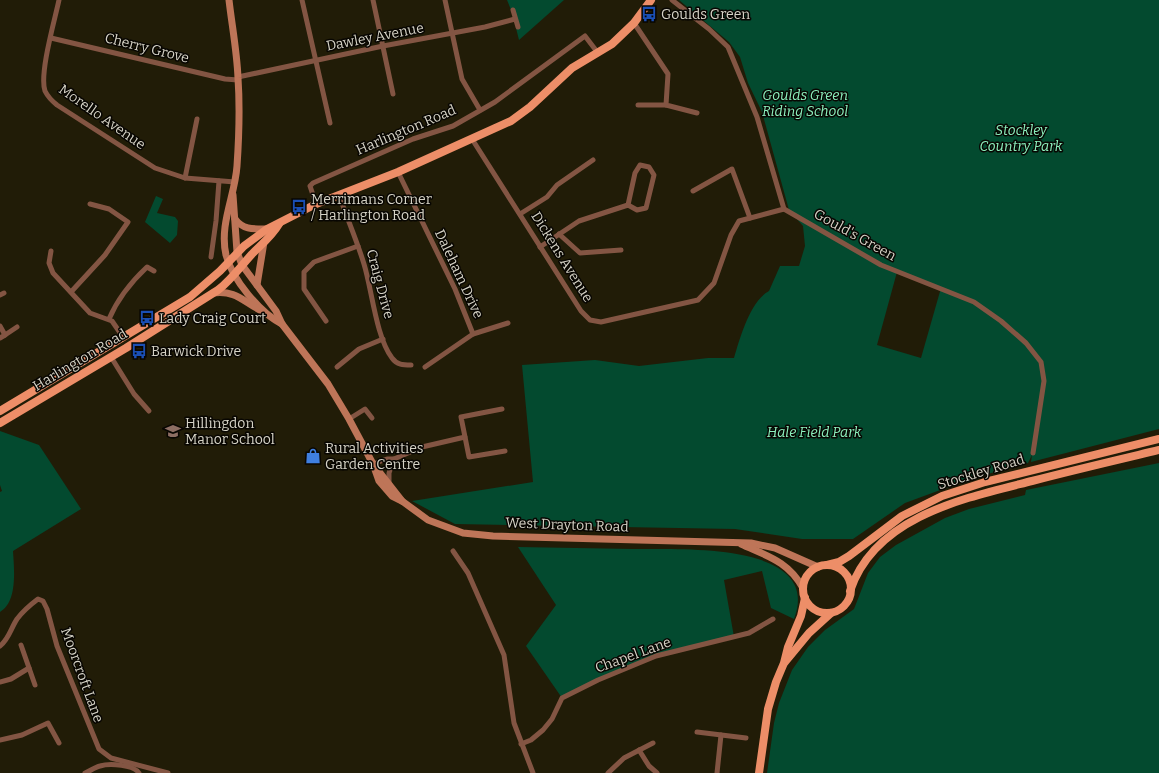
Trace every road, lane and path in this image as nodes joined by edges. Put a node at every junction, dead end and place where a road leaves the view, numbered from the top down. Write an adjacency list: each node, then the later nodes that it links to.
1 (59, 0): 13 (street, Morello Avenue)
2 (229, 0): 17 (main road, West Drayton Road)
3 (302, 0): 16 (street)
4 (373, 0): 14 (street)
5 (445, 0): 12 (street)
6 (651, 0): 10 (main road, Harlington Road)
7 (672, 0): 37 (street)
8 (513, 10): 9 (street)
9 (516, 19): 11 (street); 12 (street, Dawley Avenue)
10 (634, 22): 15 (main road, Harlington Road); 20 (street)
11 (518, 27)
12 (451, 34): 14 (street, Dawley Avenue); 21 (street)
13 (51, 38): 17 (street, Cherry Grove); 28 (street, Morello Avenue)
14 (383, 46): 16 (street, Dawley Avenue); 18 (street)
15 (598, 52): 21 (street, Harlington Road); 25 (main road, Harlington Road)
16 (315, 61): 17 (street, Dawley Avenue); 24 (street)
17 (238, 78): 30 (main road, West Drayton Road)
18 (393, 94)
19 (638, 105): 20 (street)
20 (666, 105): 22 (street)
21 (480, 110): 35 (street, Harlington Road)
22 (697, 113)
23 (197, 119): 28 (street)
24 (330, 123)
25 (472, 139): 27 (main road, Harlington Road); 38 (street, Dickens Avenue)
26 (593, 160): 38 (street)
27 (398, 172): 33 (main road, Harlington Road); 65 (street, Daleham Drive)
28 (185, 178): 29 (street, Morello Avenue)
29 (219, 181): 30 (street, Morello Avenue); 50 (street)
30 (235, 182): 32 (main road, West Drayton Road)
31 (693, 191): 40 (street)
32 (233, 195): 39 (main road, West Drayton Road); 51 (main road, West Drayton Road)
33 (338, 195): 35 (main road, Harlington Road); 45 (street, Craig Drive)
34 (90, 204): 56 (street)
35 (316, 204): 41 (main road, Harlington Road)
36 (628, 205): 36 (street); 43 (street)
37 (784, 209): 40 (street, Dickens Avenue); 84 (street, Gould's Green)
38 (520, 214): 46 (street, Dickens Avenue)
39 (235, 218): 42 (main road); 49 (main road, West Drayton Road)
40 (750, 218): 46 (street, Dickens Avenue)
41 (279, 224): 42 (main road, Harlington Road); 44 (main road, Harlington Road)
42 (267, 229): 49 (main road, Harlington Road)
43 (559, 234): 46 (street); 47 (street)
44 (264, 242): 52 (main road, Harlington Road); 55 (main road)
45 (358, 246): 60 (street); 69 (street, Craig Drive)
46 (540, 247)
47 (621, 250)
48 (51, 251): 56 (street)
49 (237, 252): 51 (main road, Harlington Road); 52 (main road, West Drayton Road)
50 (211, 257)
51 (228, 262): 54 (main road, West Drayton Road); 67 (main road, Harlington Road)
52 (242, 265): 54 (main road, Harlington Road); 55 (main road, West Drayton Road)
53 (154, 271): 59 (street)
54 (234, 275): 57 (main road, Harlington Road); 58 (main road, West Drayton Road)
55 (258, 285): 62 (main road, West Drayton Road)
56 (71, 292): 59 (street)
57 (213, 293): 58 (main road, West Drayton Road); 70 (main road, Harlington Road)
58 (266, 313): 62 (main road, West Drayton Road)
59 (109, 318): 67 (street)
60 (326, 321)
61 (508, 323): 65 (street)
62 (282, 324): 78 (main road, West Drayton Road)
63 (0, 326): 66 (street)
64 (17, 327): 66 (street)
65 (473, 334): 73 (street, Daleham Drive)
66 (5, 335): 68 (street)
67 (123, 337): 76 (main road, Harlington Road)
68 (0, 338)
69 (383, 339): 71 (street, Craig Drive); 72 (street)
70 (111, 357): 75 (street); 79 (main road, Harlington Road)
71 (411, 364)
72 (337, 367)
73 (425, 367)
74 (502, 410): 80 (street)
75 (149, 411)
76 (0, 412)
77 (372, 418): 78 (street)
78 (349, 419): 86 (main road, West Drayton Road)
79 (0, 423)
80 (465, 437): 83 (street); 85 (street)
81 (1159, 439): 91 (main road, Stockley Road)
82 (1159, 450): 94 (main road, Stockley Road)
83 (505, 451)
84 (1033, 453)
85 (394, 459): 86 (street); 87 (street)
86 (372, 464): 87 (main road, West Drayton Road); 88 (main road, West Drayton Road)
87 (389, 483): 88 (main road, West Drayton Road)
88 (402, 501): 89 (main road, West Drayton Road)
89 (740, 544): 92 (main road, West Drayton Road); 93 (main road, West Drayton Road)
90 (453, 551): 110 (street)
91 (827, 565): 92 (main road); 94 (main road)
92 (818, 567): 93 (main road)
93 (803, 588): 95 (main road)
94 (850, 591): 96 (main road)
95 (805, 598): 96 (main road); 100 (main road)
96 (831, 613): 100 (main road)
97 (773, 619): 110 (street, Chapel Lane)
98 (21, 645): 101 (street)
99 (0, 646): 114 (street, Moorcroft Lane)
100 (784, 663): 119 (main road)
101 (29, 668): 102 (street); 103 (street)
102 (0, 682)
103 (35, 685)
104 (697, 732): 105 (street)
105 (721, 735): 106 (street); 118 (street)
106 (746, 738)
107 (0, 740): 108 (street)
108 (59, 743)
109 (653, 743): 111 (street)
110 (521, 744): 115 (street)
111 (639, 750): 116 (street); 117 (street)
112 (85, 773): 113 (street)
113 (139, 773)
114 (168, 773)
115 (533, 773)
116 (608, 773)
117 (657, 773)
118 (717, 773)
119 (759, 773)

